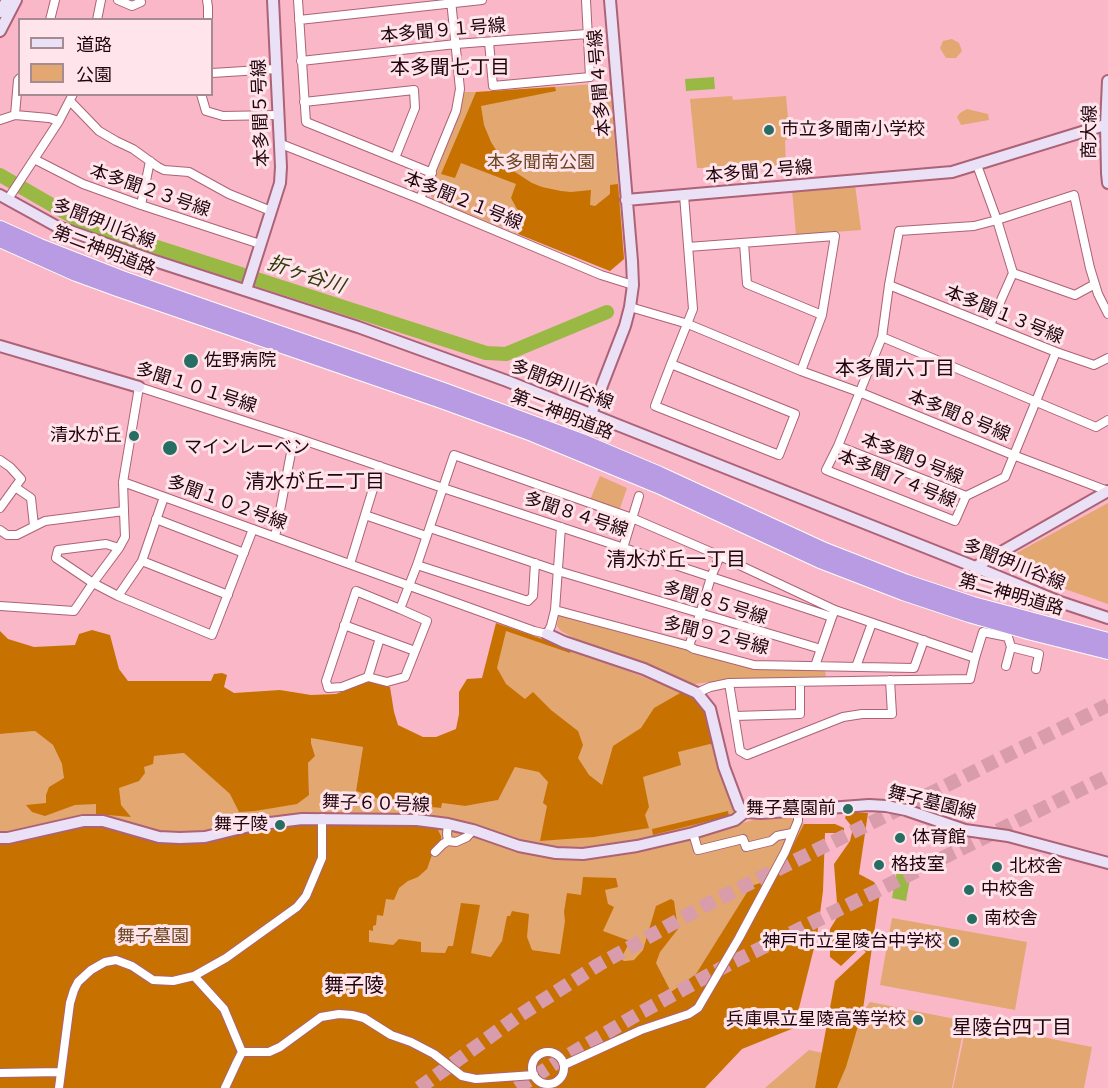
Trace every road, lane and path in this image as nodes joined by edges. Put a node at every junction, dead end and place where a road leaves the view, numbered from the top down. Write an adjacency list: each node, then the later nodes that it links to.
1 (7, 0): 14 (street)
2 (16, 0): 19 (street)
3 (56, 0): 15 (street)
4 (101, 0): 16 (street)
5 (118, 0): 13 (street)
6 (207, 0): 17 (street)
7 (273, 0): 24 (street, 本多聞５号線)
8 (298, 0): 18 (street)
9 (482, 0): 12 (street)
10 (586, 0): 20 (street)
11 (610, 0): 46 (street, 本多聞４号線)
12 (451, 1): 18 (street); 22 (street)
13 (141, 2)
14 (0, 12)
15 (51, 18)
16 (97, 18)
17 (208, 18)
18 (299, 20): 23 (street)
19 (0, 31)
20 (587, 34): 21 (street, 本多聞９１号線); 21 (street)
21 (489, 42): 22 (street, 本多聞９１号線)
22 (456, 44): 23 (street, 本多聞９１号線); 41 (street)
23 (301, 61): 30 (street)
24 (276, 69): 25 (street); 32 (street, 本多聞５号線)
25 (213, 73)
26 (18, 80): 31 (street)
27 (1108, 81): 35 (street, 商大線)
28 (202, 96): 32 (street)
29 (72, 98): 34 (street); 39 (street)
30 (304, 102): 37 (street); 37 (street)
31 (15, 115): 33 (street); 34 (street)
32 (279, 115): 36 (street, 本多聞５号線)
33 (0, 120)
34 (59, 121): 38 (street)
35 (1107, 124): 40 (street, 本多聞２号線); 42 (street, 商大線)
36 (281, 144): 45 (street, 本多聞２１号線); 48 (street, 本多聞５号線)
37 (394, 158): 41 (street)
38 (34, 159): 44 (street); 47 (street, 本多聞２３号線)
39 (150, 161): 47 (street); 48 (street)
40 (977, 165): 43 (street, 本多聞２号線); 49 (street)
41 (432, 173): 45 (street)
42 (1108, 183)
43 (684, 195): 46 (street, 本多聞２号線); 54 (street)
44 (4, 197): 59 (street, 多聞伊川谷線)
45 (420, 199): 57 (street, 本多聞２１号線)
46 (626, 200): 57 (street)
47 (141, 206): 53 (street, 本多聞２３号線)
48 (271, 212): 53 (street, 本多聞５号線)
49 (997, 220): 55 (street); 56 (street); 58 (street, 本多聞９号線)
50 (0, 228): 126 (highway, 第二神明道路)
51 (0, 240): 131 (highway, 第二神明道路)
52 (744, 243): 54 (street); 62 (street); 62 (street)
53 (260, 244): 59 (street, 本多聞５号線)
54 (688, 247): 63 (street)
55 (1013, 273): 56 (street); 64 (street)
56 (1095, 284): 61 (street)
57 (633, 285): 60 (street)
58 (889, 285): 64 (street, 本多聞１３号線); 65 (street, 本多聞９号線)
59 (247, 286): 74 (street, 多聞伊川谷線)
60 (630, 307): 63 (street, 本多聞８号線); 74 (street)
61 (1108, 314)
62 (822, 315): 70 (street)
63 (688, 324): 69 (street); 70 (street, 本多聞８号線)
64 (990, 325): 67 (street, 本多聞１３号線)
65 (882, 337): 72 (street, 本多聞９号線); 73 (street)
66 (0, 346): 71 (street, 多聞１０１号線)
67 (1056, 352): 68 (street, 本多聞１３号線); 73 (street, 本多聞９号線)
68 (1108, 358)
69 (670, 364): 69 (street)
70 (801, 371): 72 (street, 本多聞８号線)
71 (139, 387): 76 (street, 多聞１０１号線); 81 (street)
72 (859, 392): 77 (street, 本多聞９号線); 78 (street, 本多聞８号線)
73 (1035, 402): 75 (street); 78 (street, 本多聞９号線)
74 (591, 414): 108 (street, 多聞伊川谷線)
75 (1108, 420)
76 (294, 437): 80 (street, 多聞１０１号線); 99 (street)
77 (838, 446): 87 (street, 本多聞９号線); 87 (street, 本多聞７４号線)
78 (1013, 455): 84 (street, 本多聞８号線); 87 (street, 本多聞９号線)
79 (0, 460): 82 (street)
80 (380, 466): 83 (street, 多聞８４号線); 90 (street)
81 (123, 482): 85 (street, 多聞１０２号線); 89 (street)
82 (15, 487): 88 (street); 93 (street)
83 (443, 488): 91 (street); 94 (street, 多聞８４号線); 95 (street)
84 (1108, 491): 108 (street)
85 (164, 496): 92 (street); 96 (street, 多聞１０２号線)
86 (639, 496): 91 (street)
87 (966, 496)
88 (0, 508)
89 (124, 511): 93 (street); 100 (street)
90 (365, 515): 98 (street); 106 (street)
91 (632, 518): 101 (street); 103 (street)
92 (156, 519): 102 (street); 104 (street)
93 (34, 526): 97 (street)
94 (561, 527): 101 (street, 多聞８４号線); 109 (street)
95 (430, 528): 98 (street); 105 (street, 多聞８５号線)
96 (253, 529): 99 (street, 多聞１０２号線); 102 (street)
97 (0, 530)
98 (426, 536): 107 (street)
99 (275, 537): 106 (street, 多聞１０２号線)
100 (119, 548): 111 (street); 111 (street)
101 (623, 548): 110 (street, 多聞８４号線)
102 (244, 553): 113 (street)
103 (720, 556): 110 (street); 118 (street)
104 (142, 561): 113 (street); 114 (street)
105 (535, 563): 107 (street); 109 (street, 多聞８５号線)
106 (350, 564): 112 (street, 多聞１０２号線)
107 (417, 565): 112 (street)
108 (975, 567): 120 (street, 多聞伊川谷線)
109 (558, 571): 117 (street); 119 (street, 多聞８５号線)
110 (711, 577): 118 (street, 多聞８４号線); 119 (street)
111 (93, 583): 114 (street); 115 (street)
112 (410, 586): 116 (street); 123 (street)
113 (228, 595): 114 (street)
114 (118, 596)
115 (0, 606)
116 (400, 609): 122 (street); 130 (street)
117 (555, 610): 123 (street); 127 (street, 多聞９２号線)
118 (833, 613): 121 (street, 多聞８４号線); 129 (street)
119 (700, 614): 127 (street); 129 (street, 多聞８５号線)
120 (1108, 618)
121 (872, 623): 125 (street, 多聞８４号線); 135 (street)
122 (344, 625): 124 (street); 137 (street)
123 (547, 634): 141 (street)
124 (380, 638): 130 (street); 137 (street)
125 (924, 640): 132 (street, 多聞８４号線); 135 (street, 多聞９２号線)
126 (1108, 640)
127 (689, 646): 133 (street, 多聞９２号線)
128 (1011, 647): 132 (street); 134 (street); 136 (street)
129 (821, 649): 133 (street)
130 (415, 651): 137 (street)
131 (1108, 652)
132 (975, 658): 138 (street)
133 (815, 666): 135 (street, 多聞９２号線)
134 (1006, 666)
135 (856, 667)
136 (1036, 669)
137 (368, 677)
138 (890, 680): 139 (street); 142 (street)
139 (800, 682): 140 (street); 142 (street)
140 (729, 683): 141 (street); 142 (street)
141 (697, 693): 144 (street)
142 (735, 716)
143 (798, 810): 144 (street, 舞子墓園線); 149 (street); 153 (street, 舞子墓園線)
144 (745, 812): 148 (street, 舞子６０号線)
145 (322, 818): 146 (street, 舞子６０号線); 150 (street, 舞子６０号線); 154 (street)
146 (448, 824): 147 (street, 舞子６０号線); 151 (street)
147 (473, 831): 148 (street, 舞子６０号線); 151 (street)
148 (693, 833): 149 (street)
149 (792, 833): 156 (street)
150 (0, 838)
151 (448, 841): 152 (street)
152 (435, 852)
153 (1108, 863)
154 (194, 976): 155 (street); 157 (street)
155 (243, 1052): 159 (street); 161 (street)
156 (564, 1065): 159 (street); 159 (street)
157 (61, 1072): 158 (street); 160 (street)
158 (0, 1073)
159 (534, 1075)
160 (59, 1088)
161 (225, 1088)

